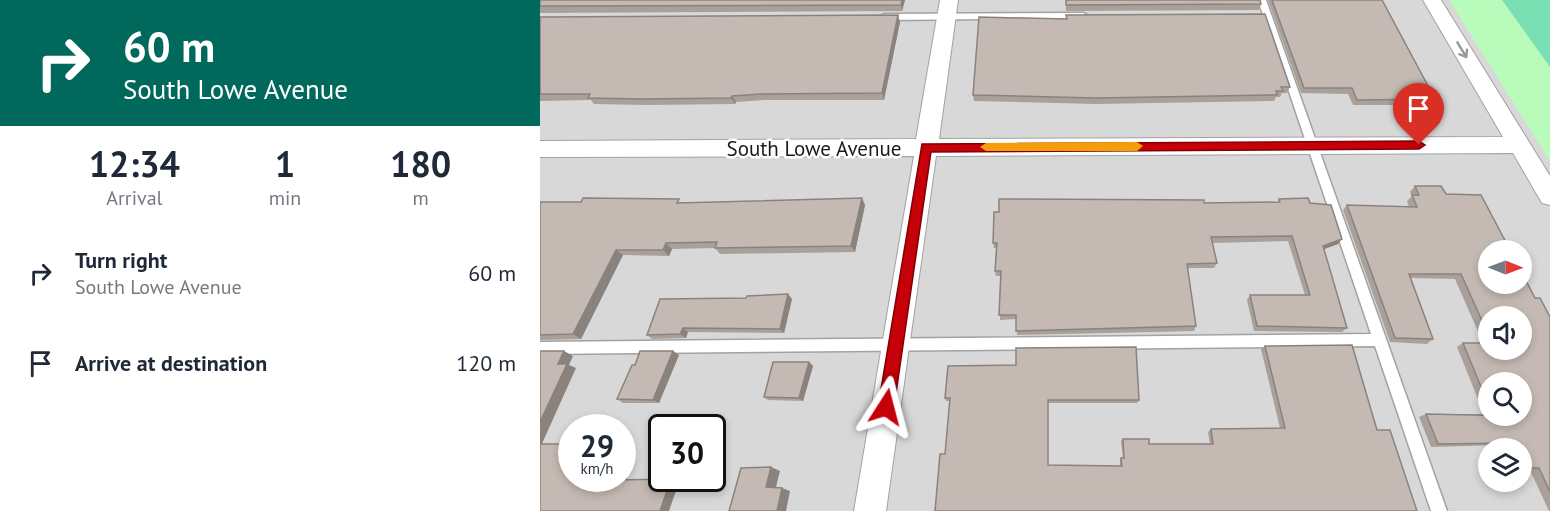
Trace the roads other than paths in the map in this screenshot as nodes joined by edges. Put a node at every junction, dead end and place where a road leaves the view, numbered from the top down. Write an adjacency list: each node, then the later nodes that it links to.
1 (1262, 0): 7 (lane)
2 (1432, 0): 6 (street, one-way to 6)
3 (947, 8): 4 (lane); 5 (lane); 8 (street)
4 (1092, 16)
5 (869, 17)
6 (1519, 145): 7 (street, South Lowe Avenue); 10 (street)
7 (1312, 146): 8 (street, South Lowe Avenue); 11 (lane)
8 (926, 147): 9 (street, South Lowe Avenue); 12 (street)
9 (540, 149)
10 (1550, 196)
11 (1380, 340): 12 (lane); 15 (lane)
12 (895, 345): 13 (lane); 14 (street)
13 (540, 348)
14 (870, 511)
15 (1438, 511)

